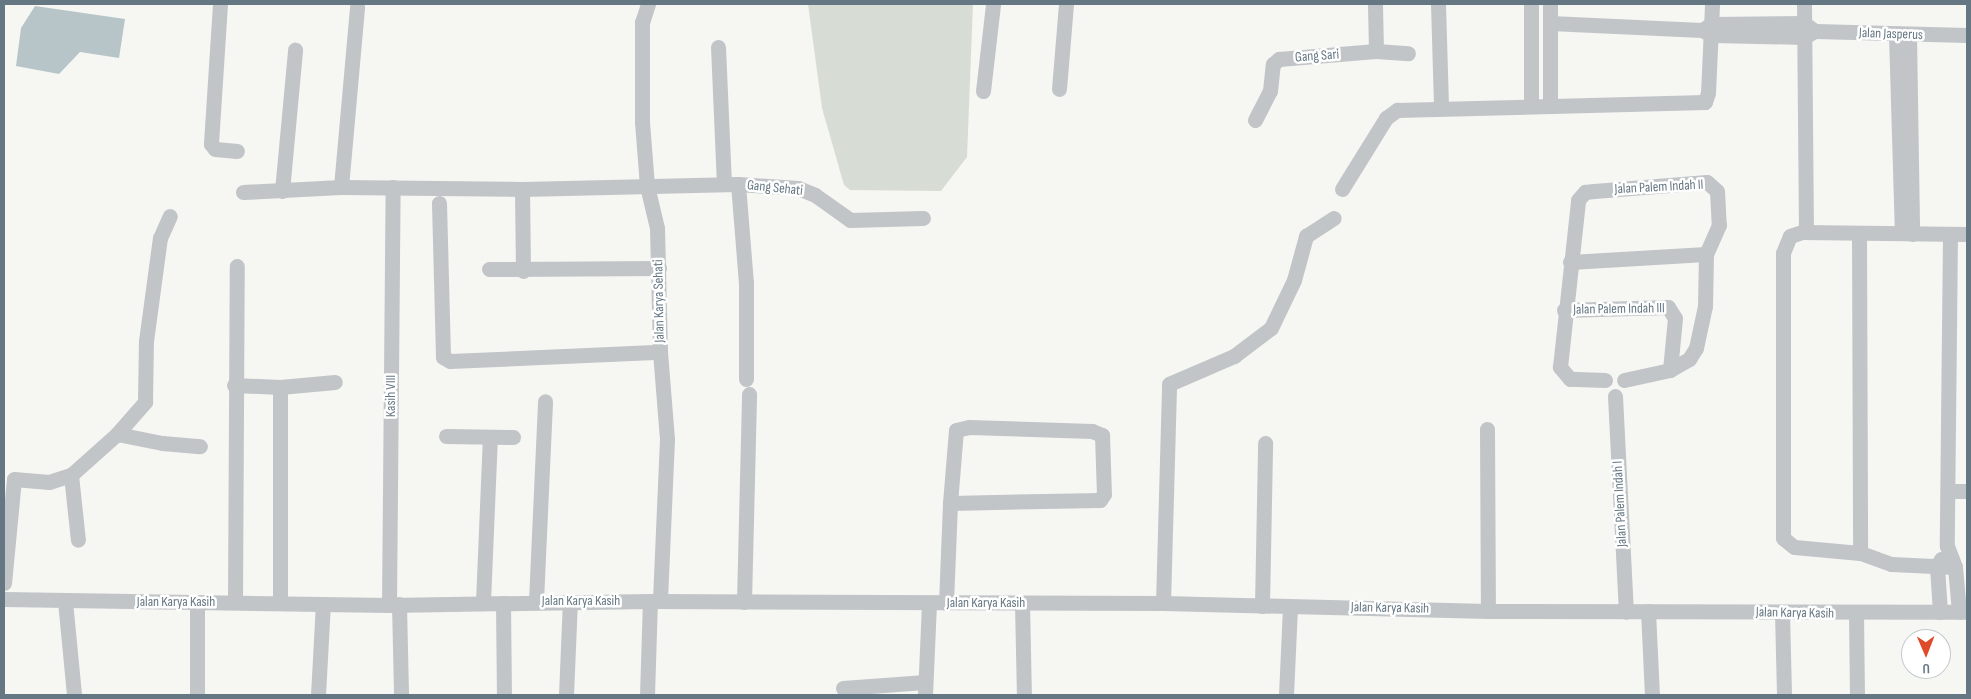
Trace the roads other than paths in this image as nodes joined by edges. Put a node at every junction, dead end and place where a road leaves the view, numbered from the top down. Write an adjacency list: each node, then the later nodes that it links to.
1 (220, 4): 27 (street)
2 (648, 4): 29 (street, Jalan Karya Sehati)
3 (993, 4): 22 (street)
4 (1066, 4): 21 (street)
5 (1375, 4): 19 (street)
6 (1438, 4): 25 (street)
7 (1531, 4): 23 (street)
8 (1550, 4): 12 (street)
9 (1712, 4): 13 (street)
10 (1804, 4): 14 (street)
11 (357, 7): 30 (street)
12 (1550, 24): 13 (street, Jalan Jasperus); 24 (street)
13 (1709, 30): 14 (street, Jalan Jasperus); 24 (street)
14 (1808, 31): 15 (street, Jalan Jasperus); 40 (street)
15 (1903, 34): 16 (street, Jalan Jasperus); 42 (street)
16 (1967, 35)
17 (718, 47): 28 (street)
18 (295, 50): 34 (street)
19 (1376, 51): 20 (street); 26 (street, Gang Sari)
20 (1408, 52)
21 (1059, 89)
22 (982, 91)
23 (1531, 106): 24 (street); 25 (street)
24 (1550, 106)
25 (1441, 107): 32 (street)
26 (1255, 120)
27 (237, 151)
28 (731, 184): 29 (street, Gang Sehati); 38 (street, Gang Sehati); 86 (street)
29 (647, 186): 33 (street, Gang Sehati); 48 (street, Jalan Karya Sehati)
30 (341, 187): 31 (street, Gang Sehati); 34 (street, Gang Sehati)
31 (393, 187): 33 (street, Gang Sehati); 93 (street, Kasih VIII)
32 (1342, 189)
33 (522, 190): 50 (street)
34 (282, 191): 35 (street, Gang Sehati)
35 (243, 192)
36 (440, 203): 52 (street)
37 (170, 216): 62 (street)
38 (924, 218)
39 (1334, 218): 91 (street)
40 (1806, 232): 41 (street); 74 (street)
41 (1859, 233): 42 (street); 74 (street)
42 (1907, 234): 43 (street)
43 (1950, 234): 44 (street); 69 (street)
44 (1967, 234)
45 (1706, 254): 46 (street); 46 (street, Jalan Palem Indah II); 53 (street, Jalan Palem Indah II)
46 (1570, 262): 51 (street, Jalan Palem Indah II)
47 (237, 266): 57 (street)
48 (659, 268): 50 (street); 52 (street, Jalan Karya Sehati)
49 (489, 269): 50 (street)
50 (523, 271)
51 (1564, 310): 53 (street, Jalan Palem Indah III); 54 (street, Jalan Palem Indah II)
52 (660, 352): 82 (street, Jalan Karya Sehati)
53 (1670, 370): 55 (street, Jalan Palem Indah II)
54 (1605, 380): 55 (street); 59 (street)
55 (1624, 380): 59 (street)
56 (335, 382): 58 (street)
57 (234, 385): 58 (street); 84 (street)
58 (280, 387): 87 (street)
59 (1615, 396): 99 (street, Jalan Palem Indah I)
60 (545, 401): 80 (street)
61 (1488, 429): 97 (street)
62 (117, 434): 67 (street); 68 (street)
63 (446, 436): 65 (street)
64 (513, 437): 65 (street)
65 (490, 438): 85 (street)
66 (1265, 443): 95 (street)
67 (200, 446)
68 (71, 475): 72 (street); 77 (street)
69 (1948, 491): 70 (street); 73 (street)
70 (1967, 491)
71 (950, 503): 71 (street); 89 (street)
72 (78, 540)
73 (1947, 546): 75 (street); 76 (street)
74 (1860, 553): 75 (street)
75 (1937, 567): 76 (street); 101 (street)
76 (1955, 567): 102 (street)
77 (4, 582)
78 (4, 600): 79 (street, Jalan Karya Kasih)
79 (65, 601): 83 (street, Jalan Karya Kasih); 106 (street)
80 (536, 601): 81 (street, Jalan Karya Kasih); 88 (street, Jalan Karya Kasih)
81 (570, 601): 82 (street, Jalan Karya Kasih); 111 (street)
82 (655, 601): 86 (street, Jalan Karya Kasih); 112 (street, Jalan Karya Sehati)
83 (197, 602): 84 (street, Jalan Karya Kasih); 107 (street)
84 (235, 602): 87 (street, Jalan Karya Kasih)
85 (483, 602): 88 (street, Jalan Karya Kasih); 93 (street, Jalan Karya Kasih)
86 (744, 602): 94 (street, Jalan Karya Kasih)
87 (280, 603): 92 (street, Jalan Karya Kasih)
88 (503, 603): 110 (street)
89 (946, 603): 90 (street, Jalan Karya Kasih); 94 (street, Jalan Karya Kasih)
90 (1022, 603): 91 (street, Jalan Karya Kasih); 113 (street)
91 (1163, 603): 95 (street, Jalan Karya Kasih)
92 (323, 604): 93 (street, Jalan Karya Kasih); 108 (street)
93 (394, 604): 109 (street, Kasih VIII)
94 (929, 604): 105 (street)
95 (1262, 606): 96 (street, Jalan Karya Kasih)
96 (1290, 607): 97 (street, Jalan Karya Kasih); 114 (street)
97 (1488, 611): 99 (street, Jalan Karya Kasih)
98 (1648, 611): 99 (street, Jalan Karya Kasih); 100 (street, Jalan Karya Kasih); 115 (street)
99 (1626, 612)
100 (1782, 612): 103 (street, Jalan Karya Kasih); 116 (street)
101 (1940, 612): 102 (street, Jalan Karya Kasih); 103 (street, Jalan Karya Kasih)
102 (1963, 612)
103 (1856, 614): 117 (street)
104 (843, 688): 105 (street)
105 (925, 689)
106 (74, 695)
107 (197, 695)
108 (318, 695)
109 (401, 695)
110 (504, 695)
111 (566, 695)
112 (647, 695)
113 (1024, 695)
114 (1286, 695)
115 (1652, 695)
116 (1784, 695)
117 (1857, 695)

